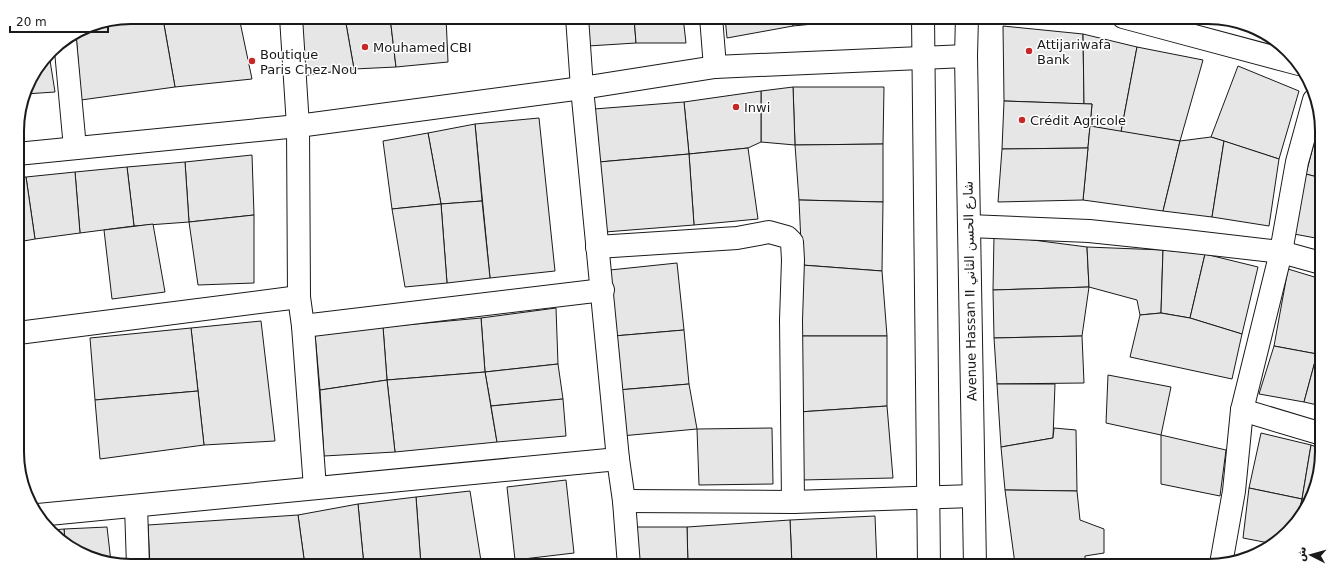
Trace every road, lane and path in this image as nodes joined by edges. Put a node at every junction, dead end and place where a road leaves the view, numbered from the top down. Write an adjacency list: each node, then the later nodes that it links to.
1 (291, 24): 14 (street)
2 (577, 24): 12 (street)
3 (712, 24): 11 (street)
4 (923, 24): 9 (street)
5 (967, 24): 8 (street, Avenue Hassan II شارع الحسن الثاني)
6 (1149, 24): 10 (street)
7 (65, 47): 15 (street)
8 (966, 56): 9 (street); 17 (street, Avenue Hassan II شارع الحسن الثاني)
9 (922, 59): 11 (street); 30 (street)
10 (1289, 61)
11 (715, 67): 12 (street)
12 (582, 88): 14 (street); 18 (street)
13 (1312, 107): 19 (street)
14 (298, 126): 15 (street); 22 (street)
15 (75, 148): 16 (street)
16 (24, 153)
17 (969, 226): 19 (street); 29 (street, Avenue Hassan II شارع الحسن الثاني)
18 (597, 247): 21 (street); 32 (street)
19 (1281, 252): 20 (street); 25 (street)
20 (1315, 261)
21 (603, 290): 23 (street); 27 (street)
22 (299, 297): 23 (street); 24 (street)
23 (303, 326): 28 (street)
24 (24, 332)
25 (1242, 410): 26 (street); 35 (street)
26 (1315, 432)
27 (618, 459): 28 (street); 31 (street)
28 (314, 488): 33 (street)
29 (973, 496): 30 (street); 39 (street, Avenue Hassan II شارع الحسن الثاني)
30 (927, 498): 32 (street); 38 (street)
31 (624, 501): 32 (street); 37 (street)
32 (793, 502)
33 (136, 506): 34 (street); 36 (street)
34 (44, 514)
35 (1223, 558)
36 (138, 559)
37 (628, 559)
38 (929, 559)
39 (975, 559)

